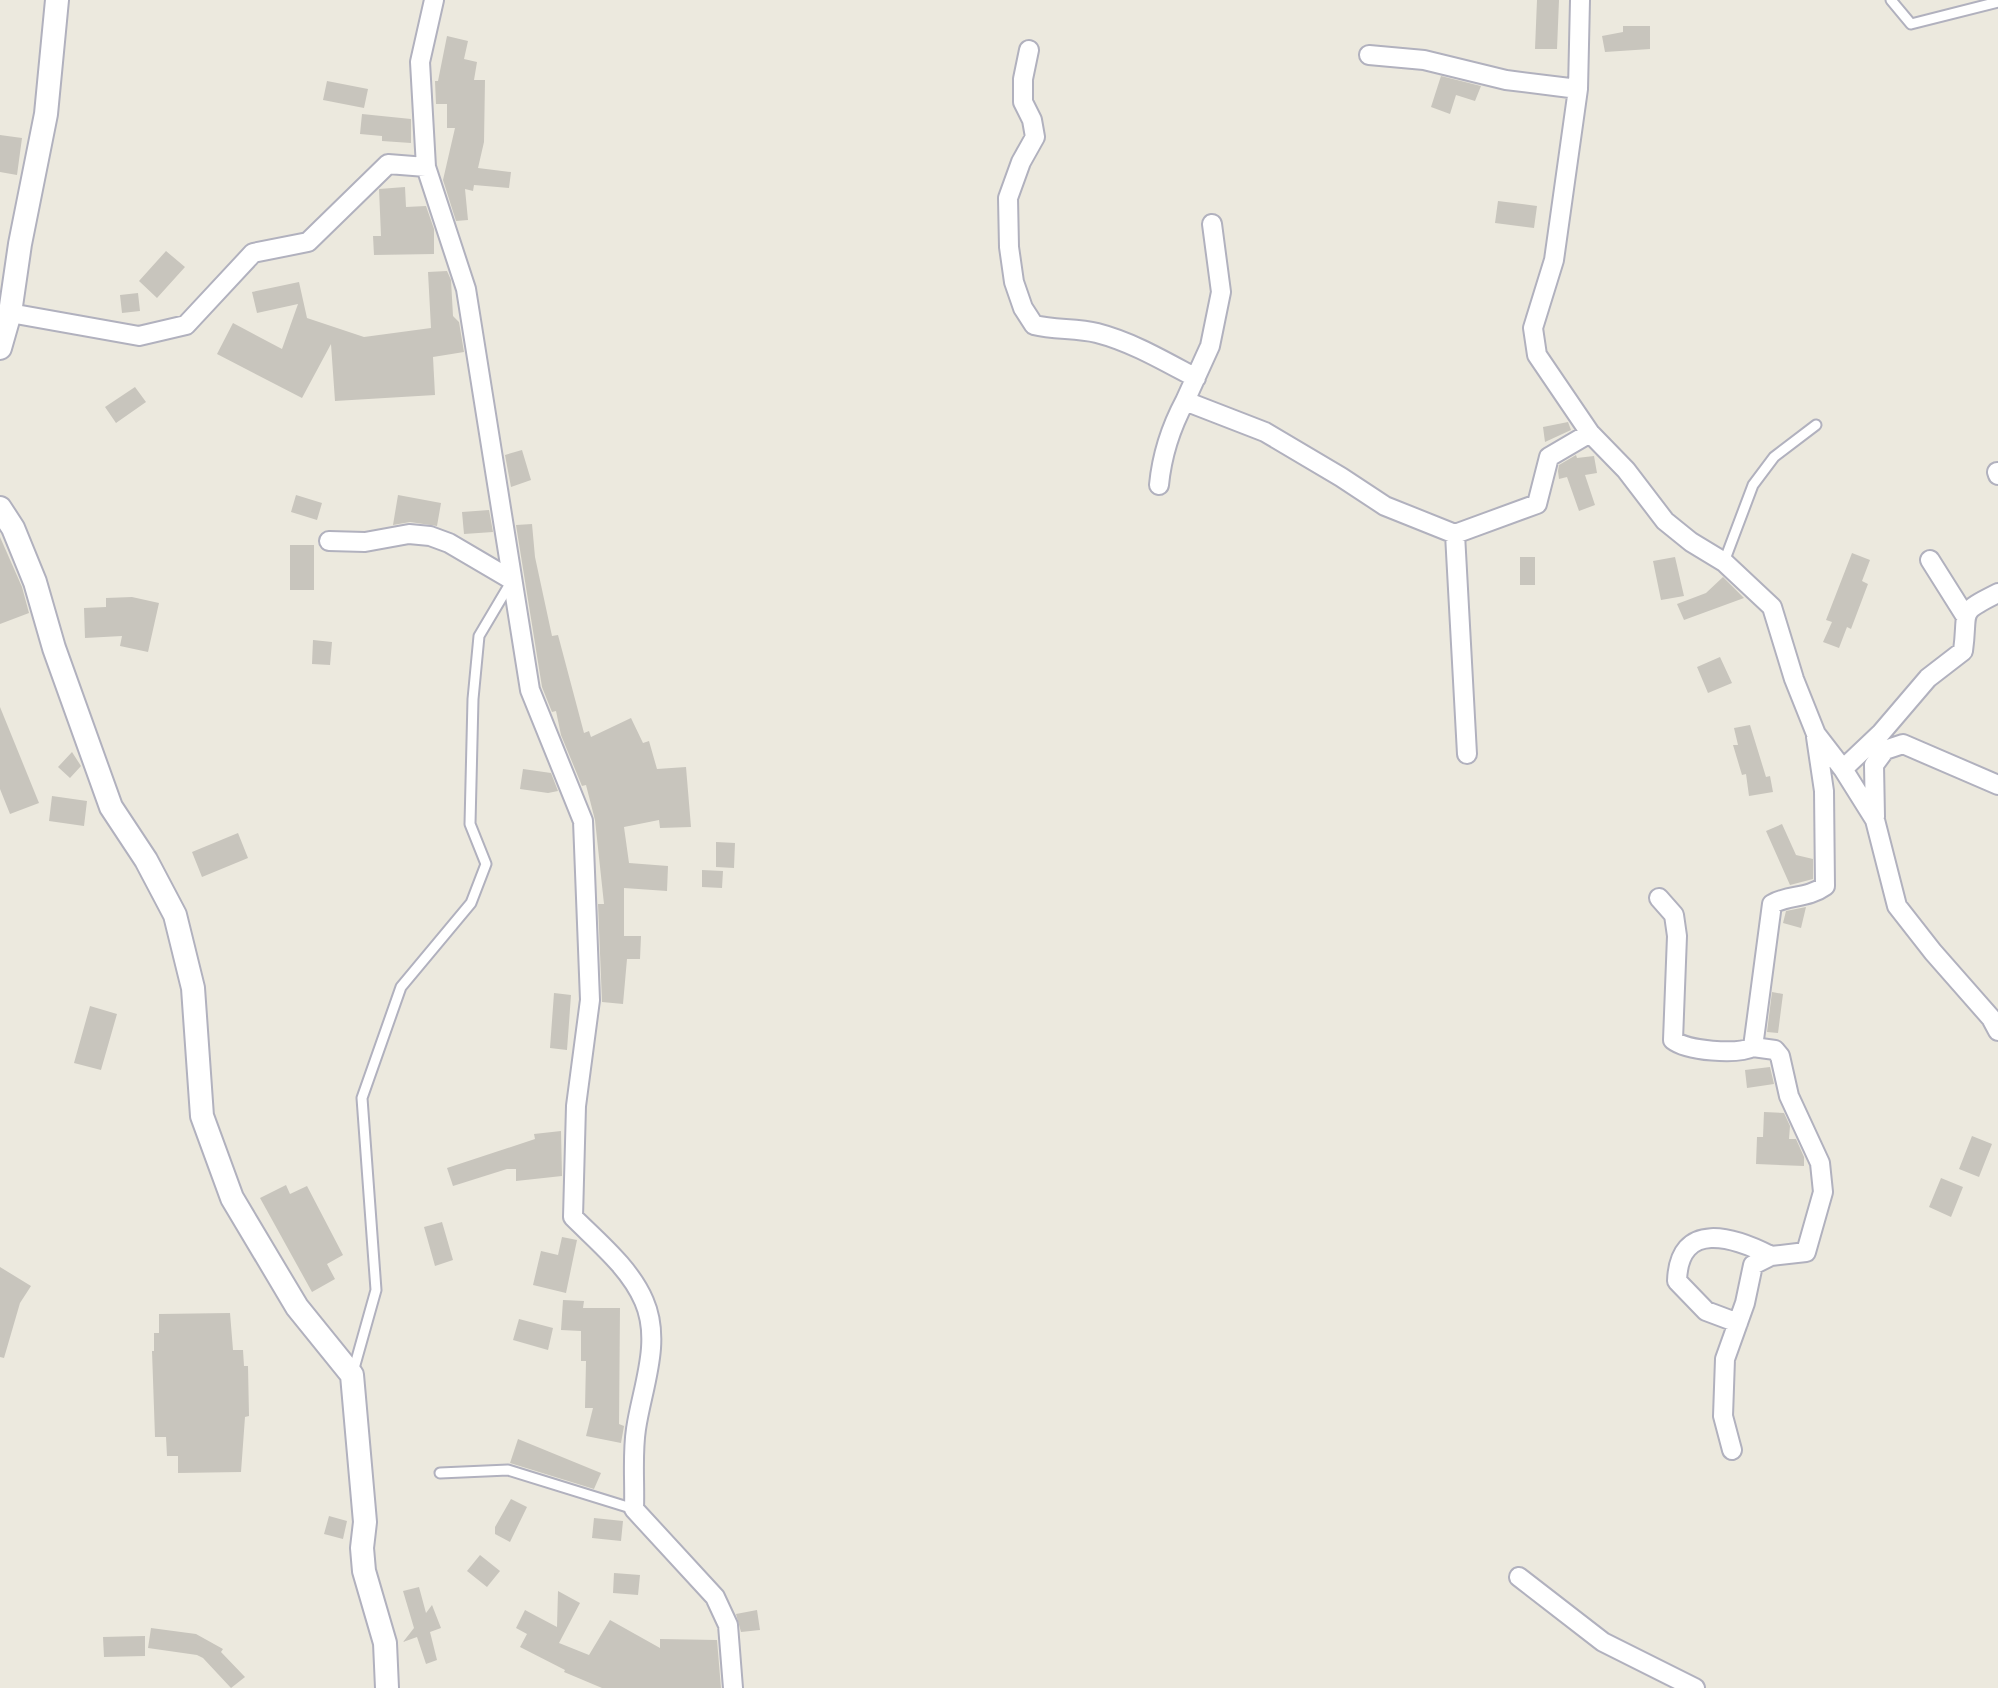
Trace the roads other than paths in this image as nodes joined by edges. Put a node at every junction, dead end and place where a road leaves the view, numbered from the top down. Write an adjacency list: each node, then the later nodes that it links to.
1 (57, 0): 11 (street)
2 (434, 0): 9 (street)
3 (1580, 0): 8 (street)
4 (1891, 0): 5 (lane)
5 (1998, 2)
6 (1029, 50): 13 (street)
7 (1369, 55): 8 (street)
8 (1578, 89): 16 (street)
9 (426, 167): 11 (street); 23 (street)
10 (1212, 224): 13 (street)
11 (10, 313): 12 (street)
12 (0, 348)
13 (1196, 378): 14 (street)
14 (1185, 401): 17 (street); 19 (street)
15 (1816, 425): 22 (lane)
16 (1590, 433): 19 (street); 22 (street)
17 (1159, 485)
18 (0, 508): 36 (street)
19 (1455, 534): 27 (street)
20 (329, 541): 23 (street)
21 (1930, 560): 25 (street)
22 (1724, 562): 26 (street)
23 (512, 580): 36 (lane); 39 (street)
24 (1998, 593): 25 (street)
25 (1964, 614): 28 (street)
26 (1816, 734): 28 (street); 33 (street)
27 (1467, 754)
28 (1843, 769): 30 (street)
29 (1998, 785): 30 (street)
30 (1875, 820): 32 (street)
31 (1659, 898): 33 (street)
32 (1998, 1031)
33 (1753, 1047): 34 (street)
34 (1771, 1256): 35 (street); 35 (street)
35 (1738, 1323): 37 (street)
36 (352, 1375): 41 (street)
37 (1732, 1450)
38 (440, 1473): 39 (lane)
39 (634, 1509): 42 (street)
40 (1519, 1577): 43 (street)
41 (387, 1688)
42 (733, 1688)
43 (1695, 1688)

